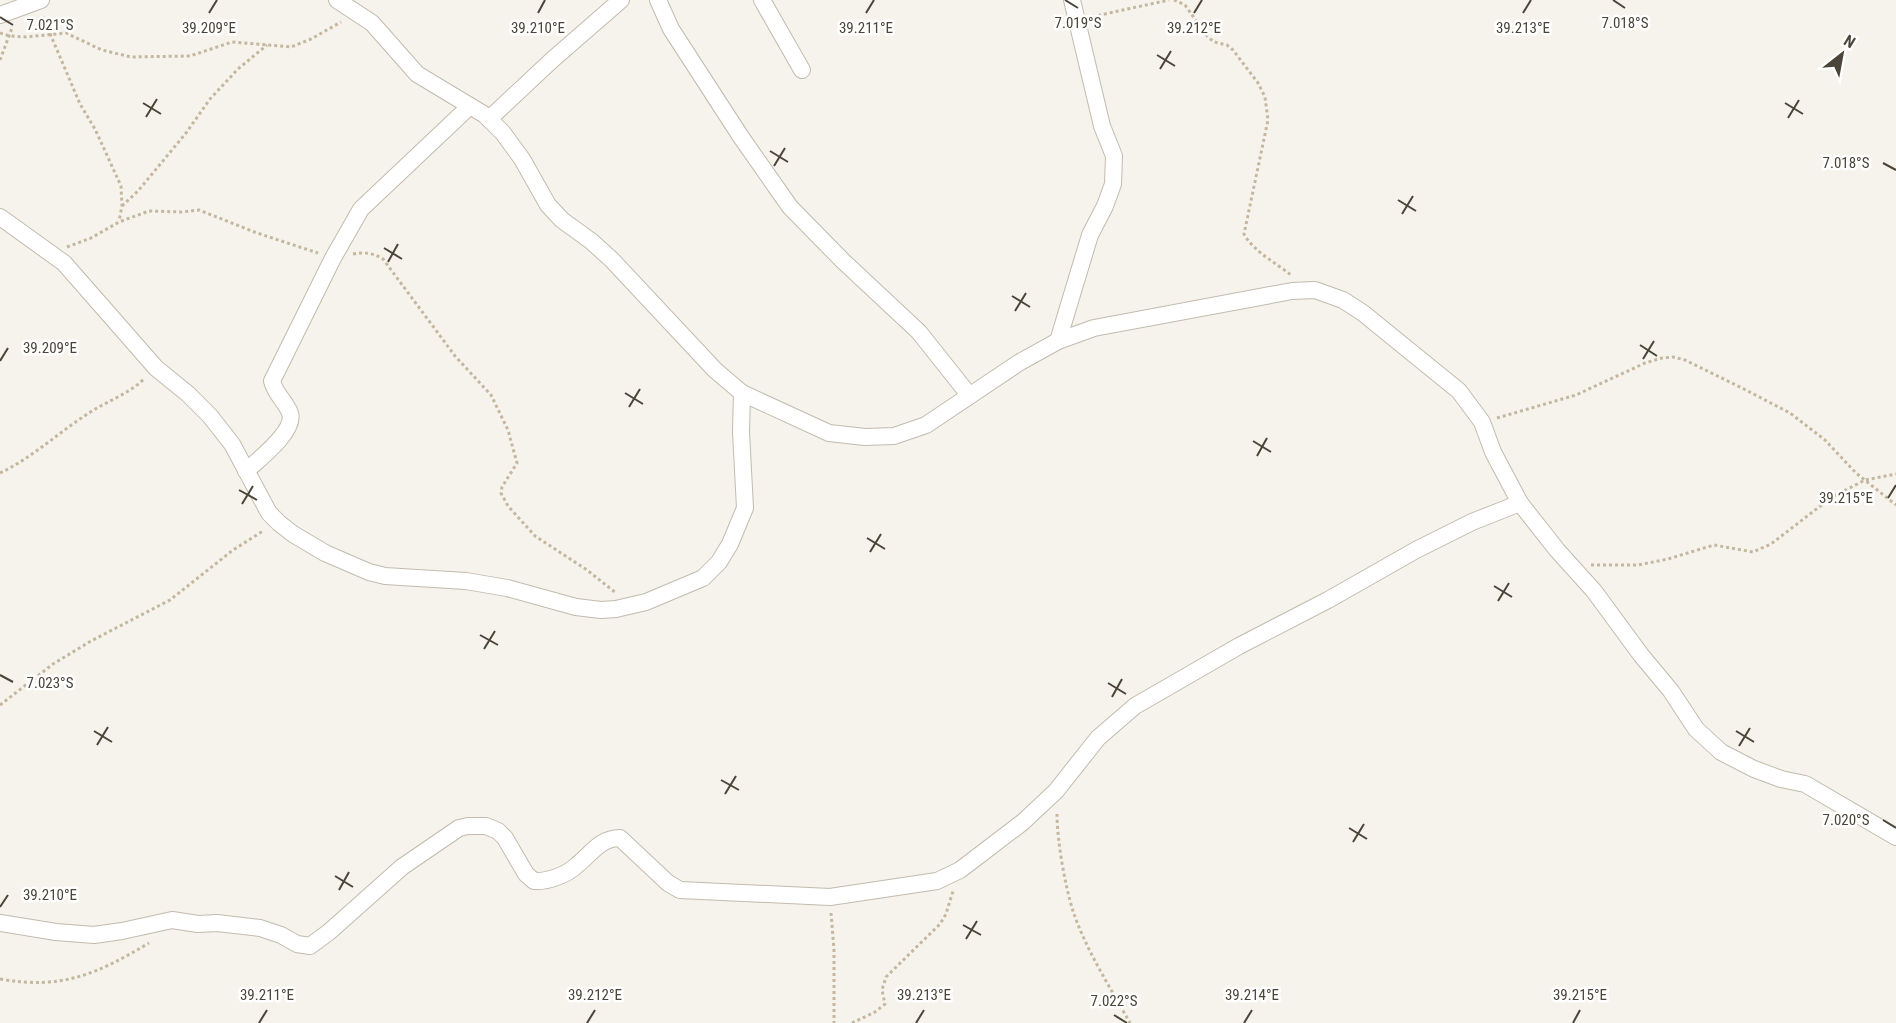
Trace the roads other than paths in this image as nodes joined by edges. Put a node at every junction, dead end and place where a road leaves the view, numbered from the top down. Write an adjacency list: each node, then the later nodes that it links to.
1 (621, 0): 10 (street)
2 (658, 0): 14 (street)
3 (762, 0): 8 (street)
4 (1072, 0): 12 (street)
5 (39, 1): 7 (street)
6 (342, 1): 9 (street)
7 (0, 15)
8 (802, 70)
9 (470, 106): 10 (street); 15 (street)
10 (489, 119): 13 (street)
11 (0, 217): 15 (street)
12 (1058, 341): 14 (street); 16 (street)
13 (742, 393): 14 (street); 15 (street)
14 (969, 395)
15 (246, 471)
16 (1520, 503): 17 (street); 18 (street)
17 (1896, 837)
18 (0, 923)

